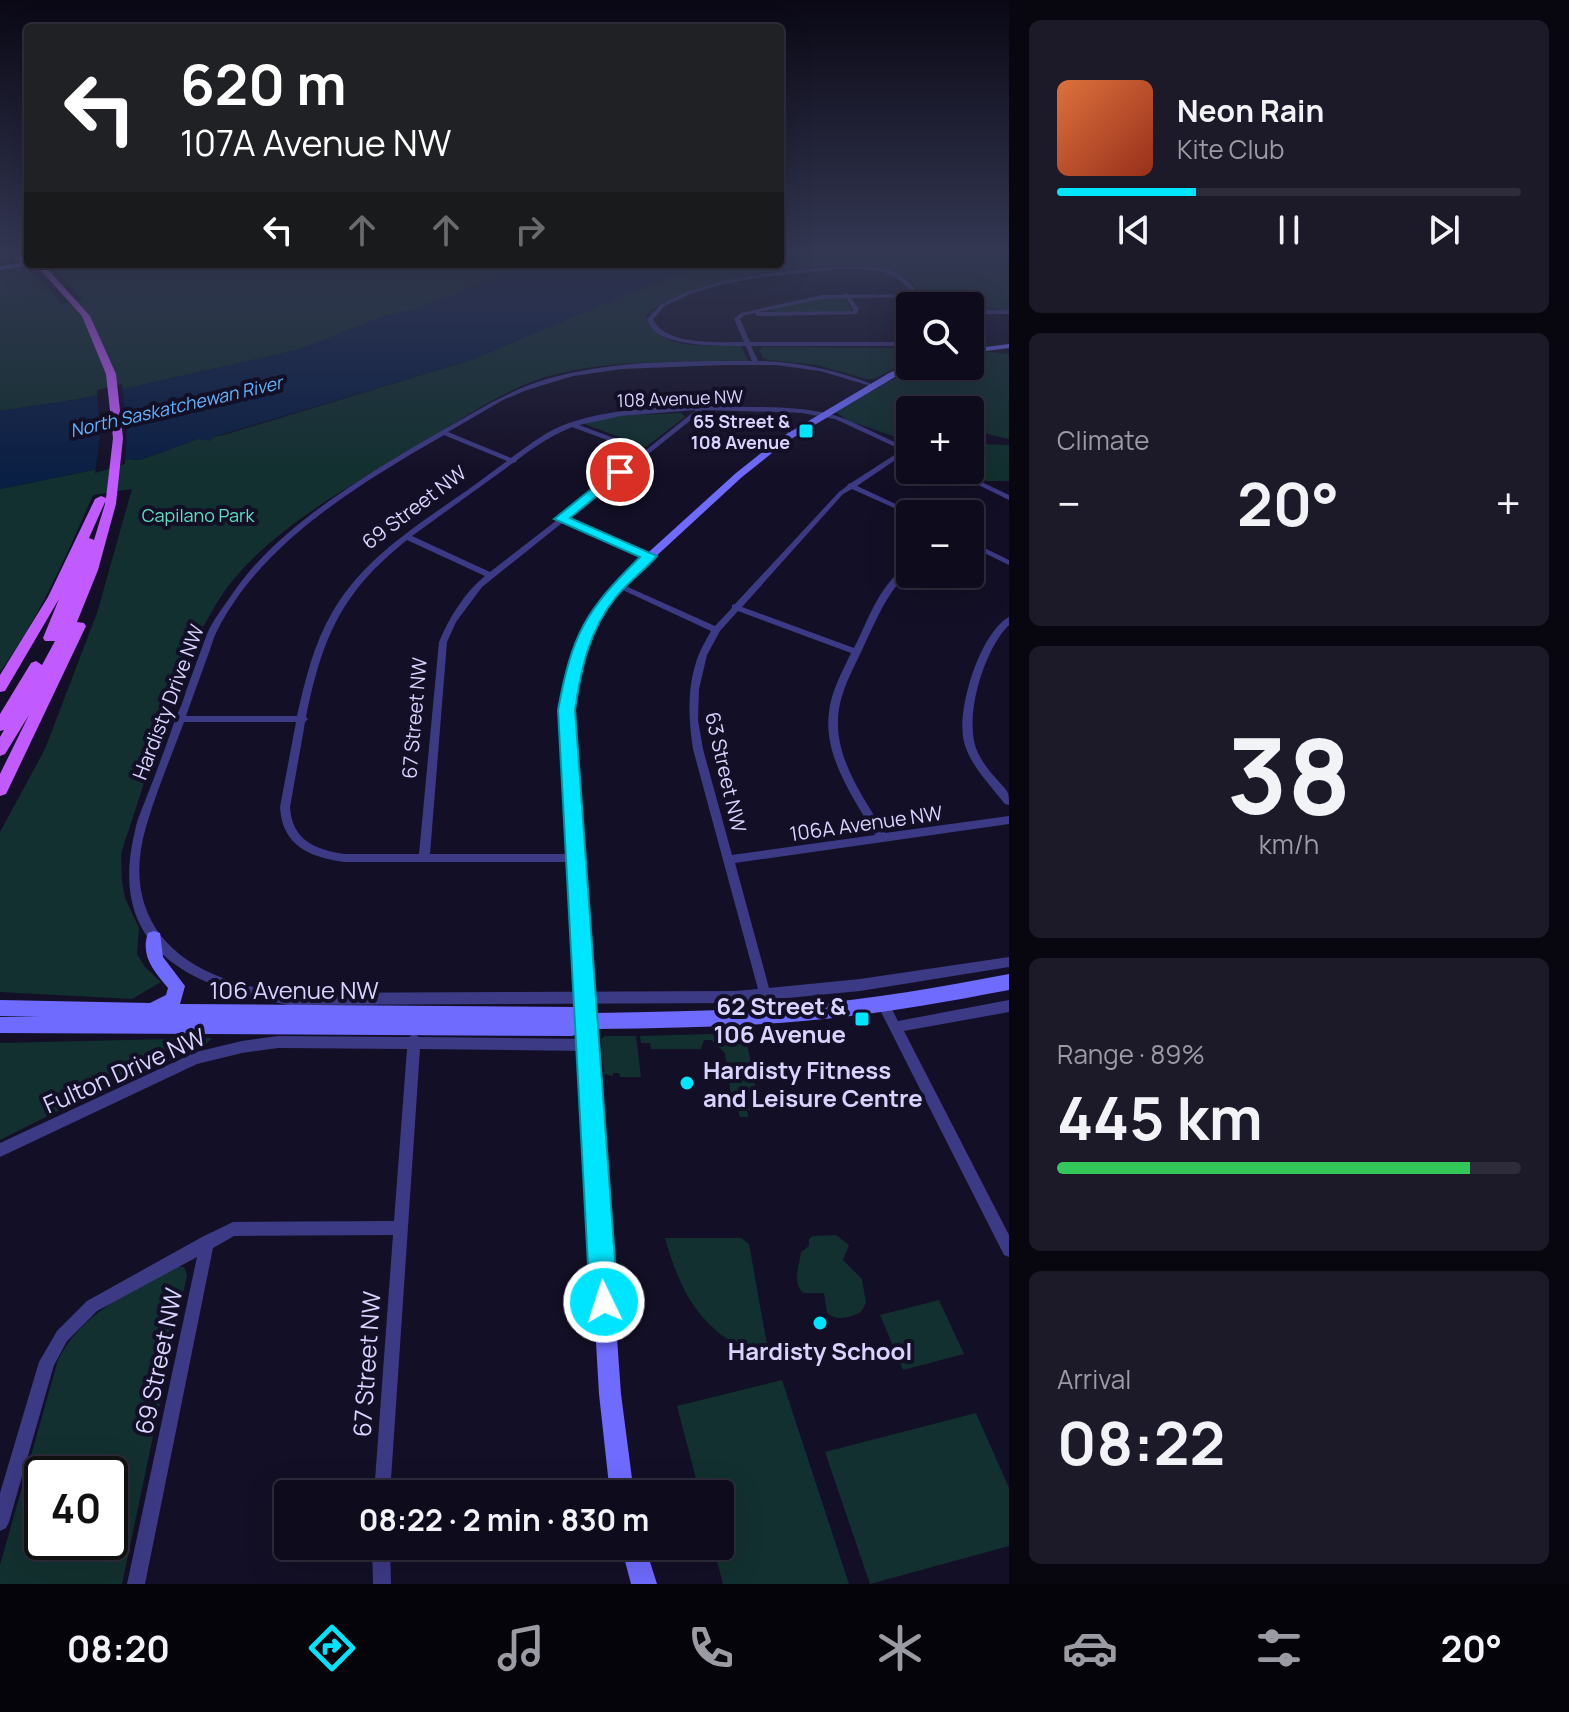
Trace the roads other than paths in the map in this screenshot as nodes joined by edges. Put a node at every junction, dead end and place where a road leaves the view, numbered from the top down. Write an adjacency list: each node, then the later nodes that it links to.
1 (85, 327): 10 (main road)
2 (95, 327): 10 (main road)
3 (655, 327): 5 (street)
4 (740, 327): 5 (street)
5 (748, 344): 6 (street); 9 (street)
6 (896, 344)
7 (1009, 346): 8 (street)
8 (984, 348)
9 (756, 363): 12 (street, Hardisty Drive NW); 17 (street, Hardisty Drive NW)
10 (107, 366): 25 (main road)
11 (896, 374): 12 (street)
12 (872, 386): 15 (street)
13 (780, 409): 14 (street, 108 Avenue NW); 15 (street, 108 Avenue NW); 18 (street)
14 (699, 411): 16 (street, 108 Avenue NW); 20 (street, 67 Street NW)
15 (823, 415): 18 (street); 19 (street, 108 Avenue NW)
16 (571, 424): 20 (street, 108 Avenue NW); 22 (street, 69 Street NW)
17 (445, 433): 22 (street); 41 (street, Hardisty Drive NW)
18 (791, 434): 31 (street)
19 (896, 445)
20 (646, 452): 28 (street, 67 Street NW)
21 (896, 458): 24 (street, 63 Street NW)
22 (514, 461): 29 (street, 69 Street NW)
23 (980, 484): 26 (street)
24 (850, 485): 27 (street); 36 (street, 63 Street NW)
25 (108, 493): 40 (main road); 43 (main road); 44 (main road); 45 (main road)
26 (1009, 498)
27 (896, 506)
28 (560, 519): 31 (street); 33 (street, 67 Street NW)
29 (406, 536): 33 (street); 42 (street, 69 Street NW)
30 (984, 550): 32 (street)
31 (650, 556): 35 (street)
32 (1009, 563)
33 (489, 575): 49 (street, 67 Street NW)
34 (896, 581): 39 (street)
35 (618, 586): 38 (street); 50 (street)
36 (735, 607): 38 (street, 63 Street NW); 39 (street)
37 (1009, 620): 46 (street)
38 (716, 630): 51 (street, 63 Street NW)
39 (856, 652): 48 (street)
40 (0, 687)
41 (179, 719): 42 (street); 52 (street, Hardisty Drive NW)
42 (303, 719): 49 (street, 69 Street NW)
43 (0, 726)
44 (0, 750)
45 (0, 790)
46 (1009, 801)
47 (1009, 820): 48 (street, 106A Avenue NW)
48 (883, 839): 51 (street, 106A Avenue NW)
49 (424, 858): 50 (street)
50 (575, 858): 56 (street)
51 (728, 860): 55 (street, 63 Street NW)
52 (154, 938): 60 (street); 61 (street, Hardisty Drive NW)
53 (1009, 962): 55 (street)
54 (1009, 982): 57 (street, 106 Avenue NW)
55 (765, 994): 56 (street)
56 (584, 999): 61 (street, Hardisty Drive NW); 62 (street)
57 (883, 1004): 62 (street, 106 Avenue NW); 64 (street)
58 (1009, 1006): 64 (street)
59 (0, 1008): 60 (street, 106 Avenue NW)
60 (142, 1011): 61 (street, 106 Avenue NW)
61 (415, 1020): 62 (street, 106 Avenue NW); 63 (street, 106 Avenue NW); 65 (street, 106 Avenue NW); 66 (street, Fulton Drive NW); 67 (street, 67 Street NW)
62 (585, 1021): 65 (street)
63 (0, 1025)
64 (895, 1027): 69 (street)
65 (587, 1045): 71 (street)
66 (0, 1150)
67 (400, 1228): 68 (street); 70 (street, 67 Street NW)
68 (207, 1242): 72 (street); 76 (street, 69 Street NW)
69 (1009, 1250)
70 (383, 1480)
71 (620, 1480)
72 (5, 1487): 73 (street)
73 (0, 1522)
74 (381, 1560): 77 (street)
75 (637, 1560): 78 (street)
76 (136, 1584)
77 (382, 1584)
78 (644, 1584)

